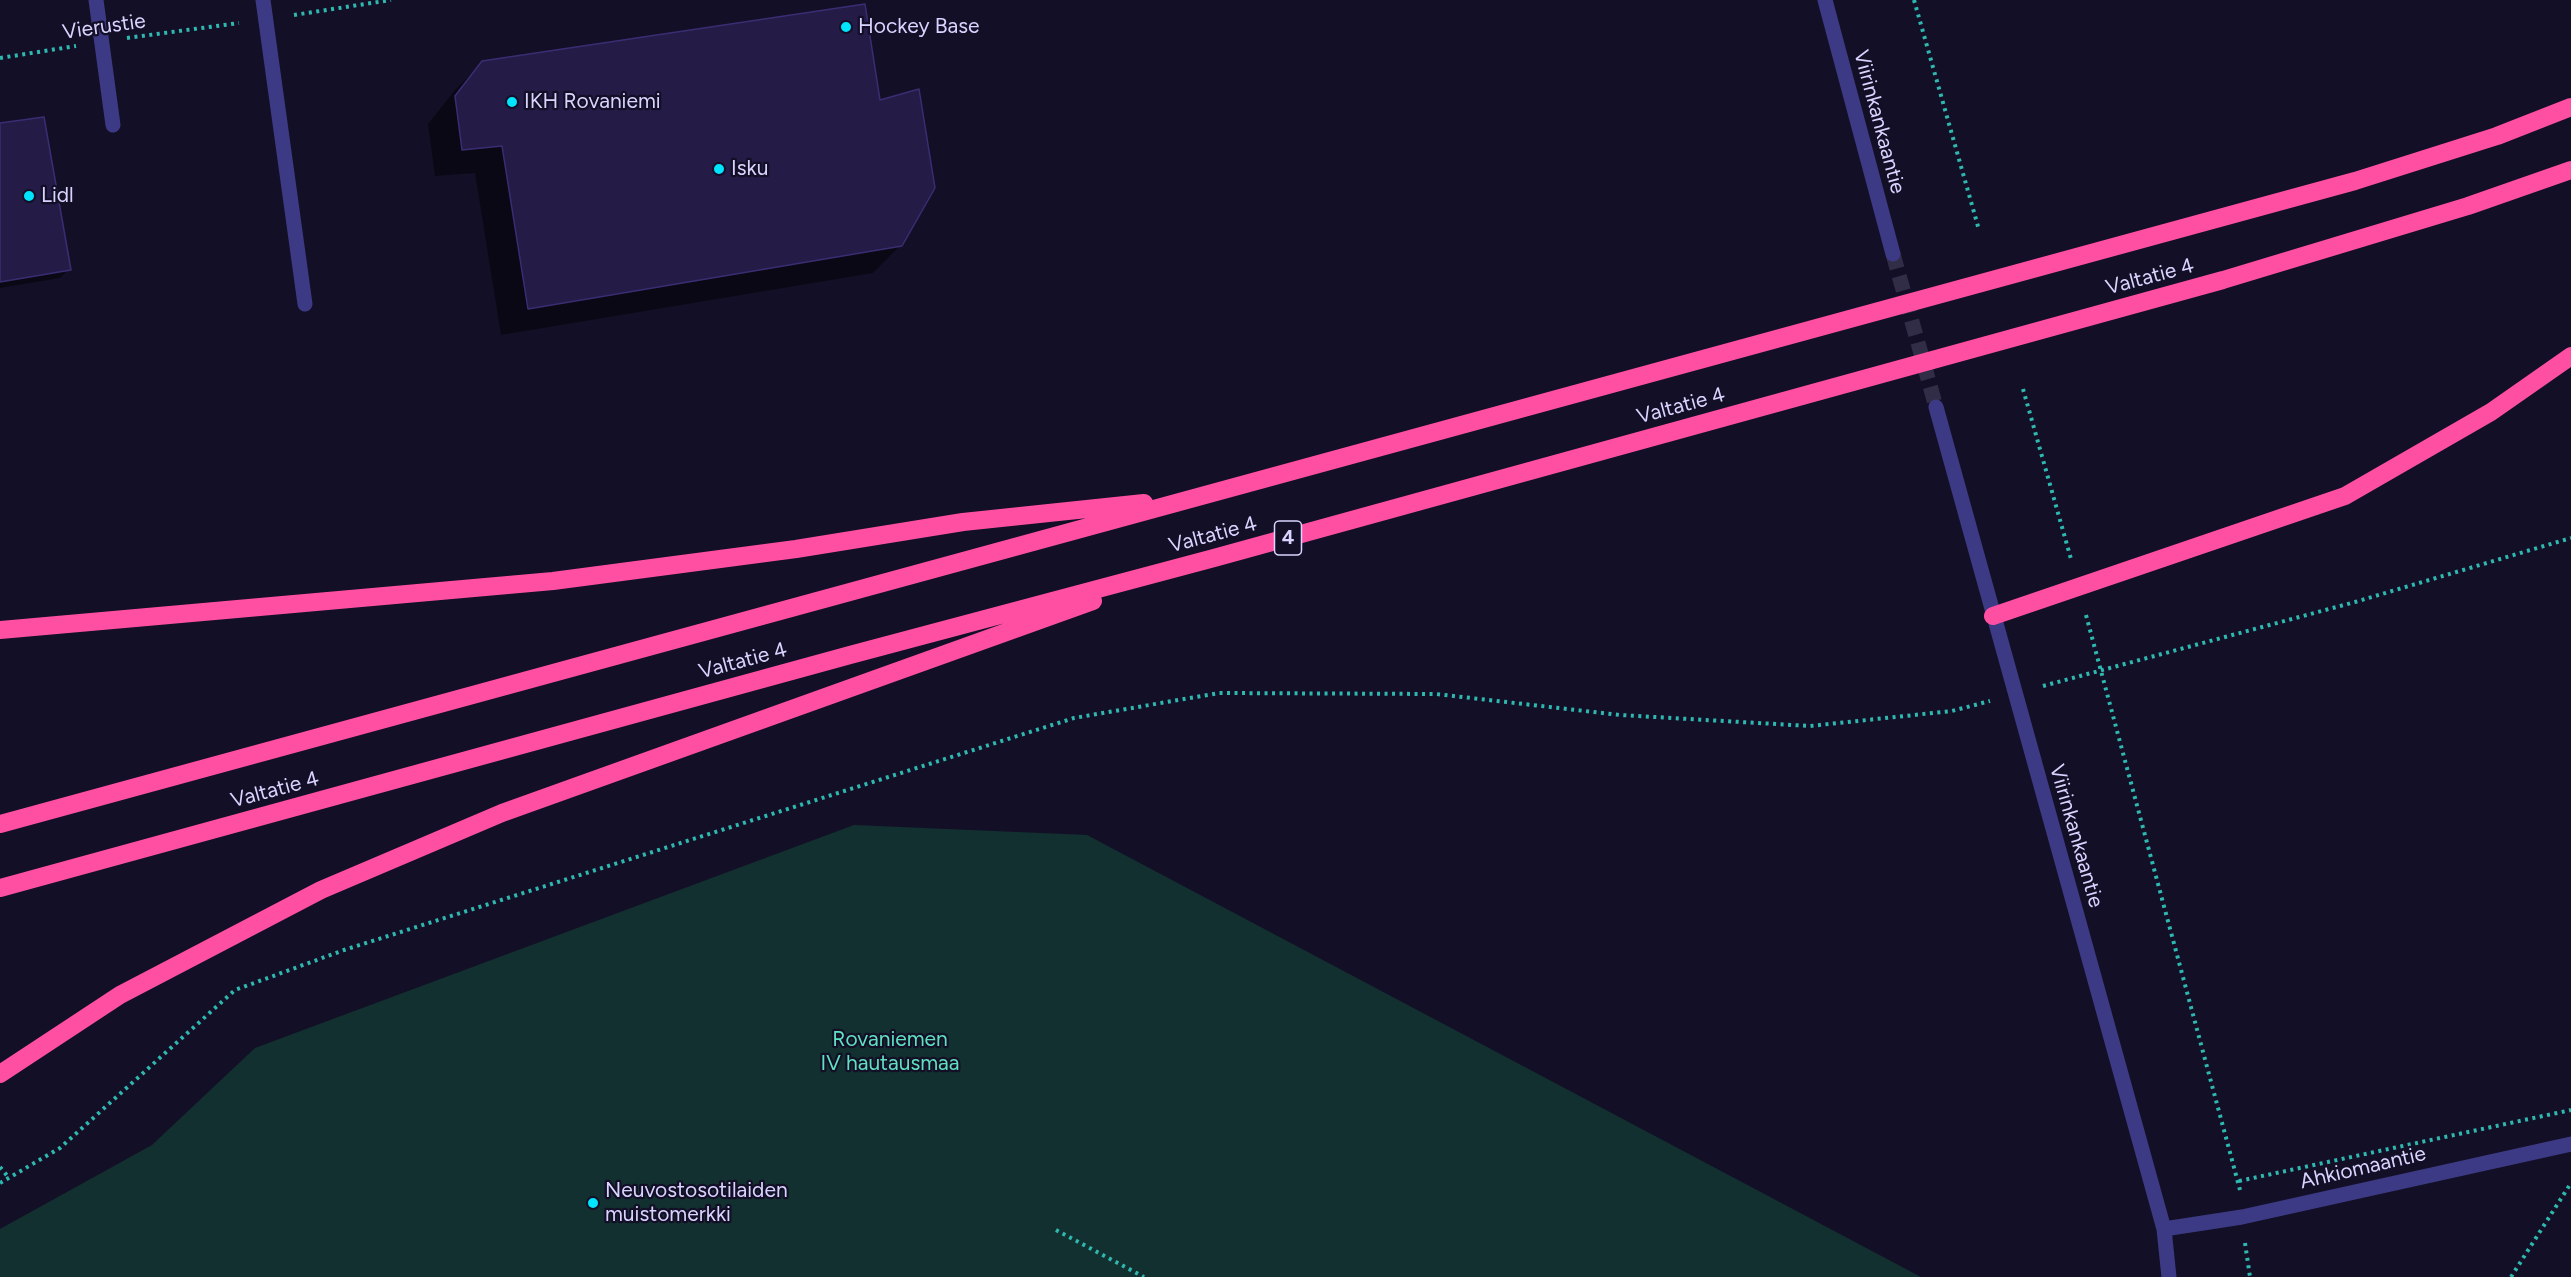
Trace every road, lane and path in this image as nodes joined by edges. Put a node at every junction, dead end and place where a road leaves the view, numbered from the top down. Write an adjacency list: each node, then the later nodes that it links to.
1 (96, 0): 7 (street)
2 (262, 0): 6 (street)
3 (391, 0): 6 (path, Vierustie)
4 (1825, 0): 13 (street, Viirinkankaantie)
5 (1914, 0): 12 (path)
6 (265, 20): 7 (path, Vierustie); 14 (street)
7 (102, 42): 8 (path, Vierustie); 10 (street)
8 (0, 58)
9 (2571, 107): 18 (highway, Valtatie 4)
10 (113, 125)
11 (2571, 170): 20 (highway, Valtatie 4 / 4)
12 (1979, 230)
13 (1893, 254)
14 (305, 304)
15 (2571, 356): 21 (highway)
16 (2023, 389): 21 (path)
17 (1936, 408): 22 (street, Viirinkankaantie)
18 (1200, 498): 23 (highway); 26 (highway, Valtatie 4)
19 (2571, 538): 24 (path)
20 (1214, 558): 27 (highway, Valtatie 4 / 4); 28 (highway)
21 (2079, 586): 22 (highway); 24 (path)
22 (1992, 616): 25 (street, Viirinkankaantie)
23 (0, 630)
24 (2100, 669): 25 (path); 33 (path)
25 (2014, 694): 32 (path); 37 (street, Viirinkankaantie)
26 (0, 824)
27 (0, 888)
28 (0, 1074)
29 (2571, 1110): 33 (path)
30 (2571, 1144): 36 (street, Ahkiomaantie)
31 (0, 1167): 32 (path)
32 (9, 1178): 34 (path)
33 (2239, 1181): 36 (path)
34 (0, 1183)
35 (2571, 1184): 41 (path)
36 (2242, 1217): 37 (street, Ahkiomaantie)
37 (2164, 1229): 40 (street, Viirinkankaantie)
38 (1056, 1230): 39 (path)
39 (1144, 1277)
40 (2169, 1277)
41 (2511, 1277)

